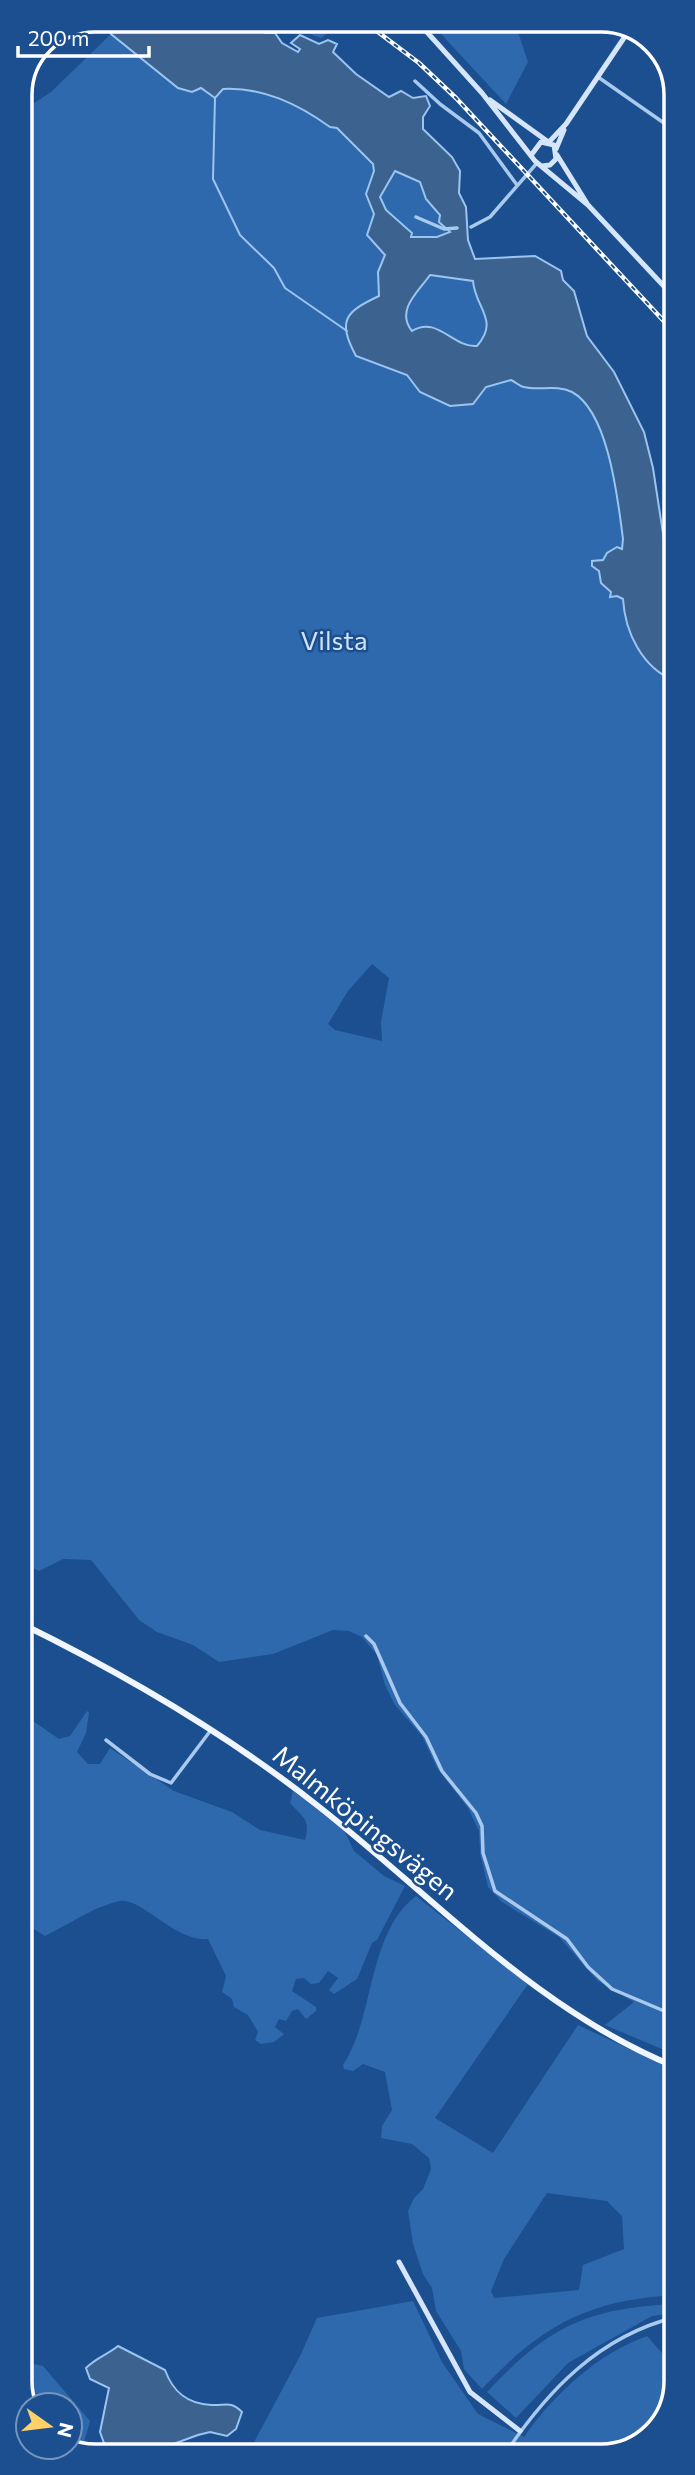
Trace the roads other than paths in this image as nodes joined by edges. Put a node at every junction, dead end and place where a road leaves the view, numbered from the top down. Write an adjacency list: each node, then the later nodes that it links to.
1 (427, 32): 5 (main road)
2 (625, 37): 3 (main road)
3 (598, 77): 6 (street); 7 (main road)
4 (415, 80): 12 (street)
5 (482, 93): 8 (main road); 10 (main road)
6 (664, 123)
7 (566, 124): 8 (main road); 9 (main road)
8 (548, 142): 9 (main road); 10 (main road)
9 (557, 152): 11 (main road); 13 (main road)
10 (533, 154): 11 (main road)
11 (540, 164): 12 (street); 13 (main road)
12 (517, 185): 15 (street)
13 (588, 205): 17 (main road)
14 (416, 216): 16 (street)
15 (471, 227)
16 (457, 228)
17 (664, 286)
18 (32, 1630): 20 (main road, Malmköpingsvägen)
19 (366, 1636): 22 (street)
20 (211, 1730): 21 (street); 23 (main road, Malmköpingsvägen)
21 (106, 1740)
22 (664, 2011)
23 (664, 2061)
24 (399, 2262): 26 (main road)
25 (664, 2322): 26 (street)
26 (520, 2431): 27 (street)
27 (512, 2444)

